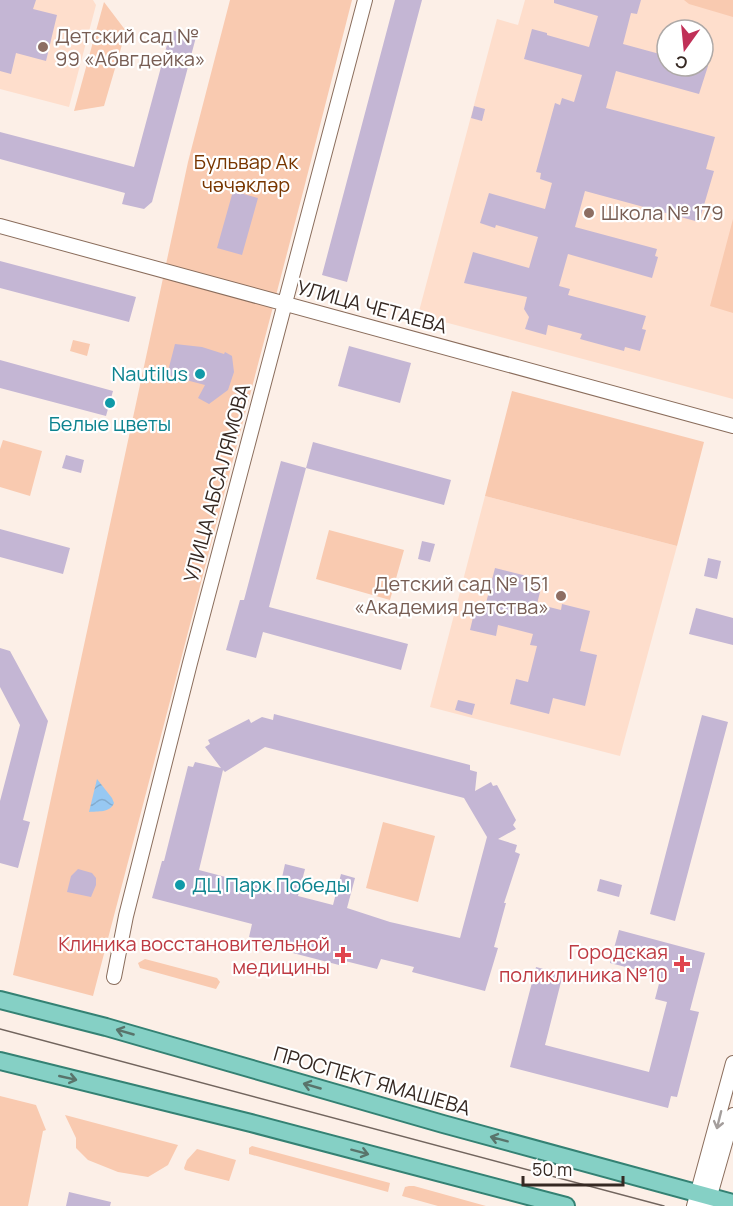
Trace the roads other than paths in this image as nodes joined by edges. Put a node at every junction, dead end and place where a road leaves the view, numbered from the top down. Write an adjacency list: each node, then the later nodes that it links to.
1 (365, 0): 3 (street, УЛИЦА АБСАЛЯМОВА)
2 (0, 226): 3 (street, УЛИЦА ЧЕТАЕВА)
3 (285, 304): 4 (street, УЛИЦА ЧЕТАЕВА); 5 (street, УЛИЦА АБСАЛЯМОВА)
4 (733, 426)
5 (114, 977)
6 (0, 1000): 10 (main road, ПРОСПЕКТ ЯМАШЕВА, one-way to 6)
7 (0, 1061): 12 (main road, one-way to 12)
8 (733, 1063): 10 (street, one-way to 10)
9 (733, 1115): 10 (street)
10 (702, 1201): 11 (main road, ПРОСПЕКТ ЯМАШЕВА)
11 (733, 1203)
12 (566, 1206)

